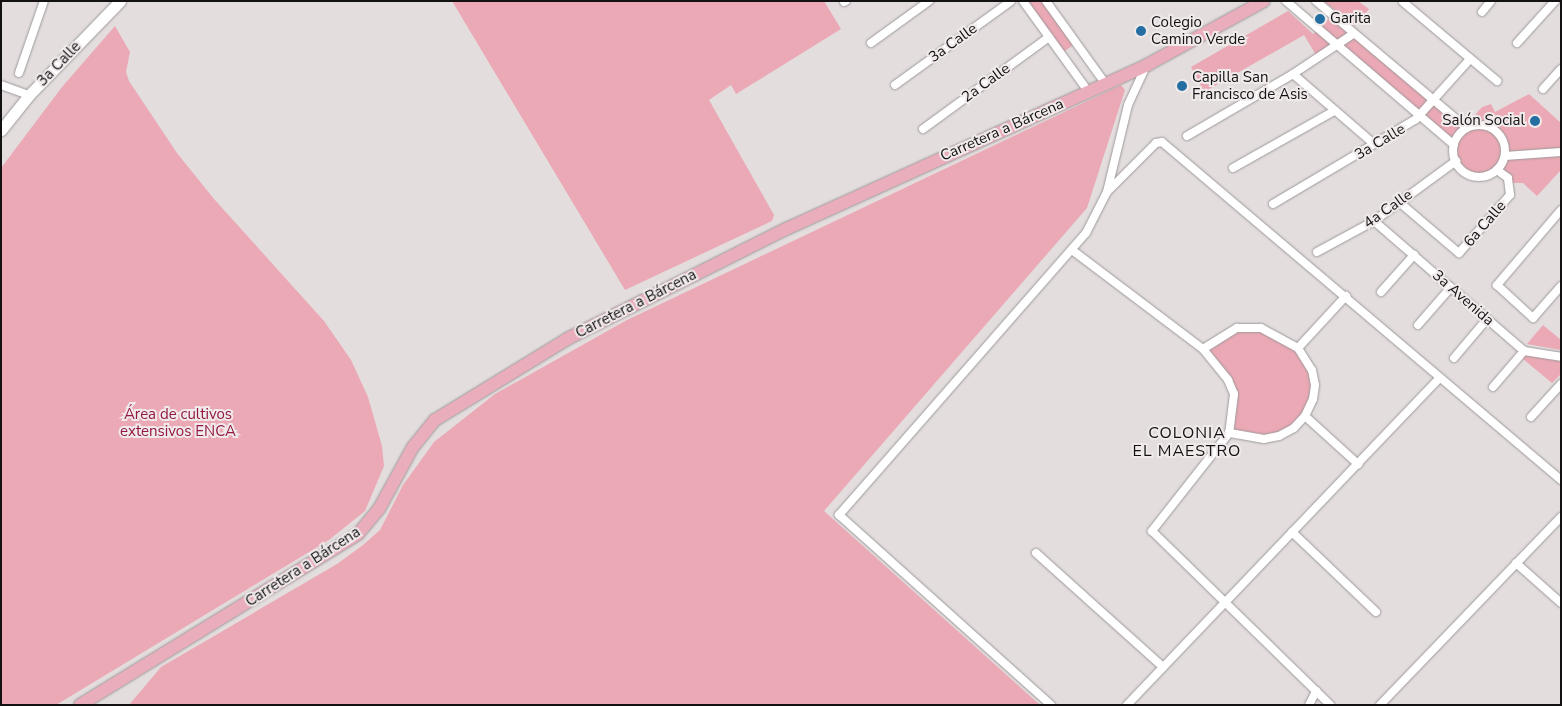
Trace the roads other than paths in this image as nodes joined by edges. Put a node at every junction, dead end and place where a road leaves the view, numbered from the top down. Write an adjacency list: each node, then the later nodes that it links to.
1 (44, 1): 22 (street)
2 (120, 1): 30 (main road, 3a Calle)
3 (929, 1): 16 (street)
4 (1011, 1): 27 (street, 3a Calle)
5 (1023, 1): 15 (street)
6 (1046, 1): 25 (street)
7 (1264, 1): 20 (main road, Carretera a Bárcena)
8 (1286, 1): 18 (street)
9 (1316, 1): 14 (street)
10 (1491, 1): 13 (street)
11 (1555, 1): 17 (street)
12 (1404, 2): 19 (street)
13 (1482, 12)
14 (1353, 34): 18 (street); 31 (street)
15 (1049, 37): 29 (street); 35 (street, 2a Calle)
16 (871, 43)
17 (1517, 43)
18 (1338, 45): 23 (street); 33 (street)
19 (1470, 59): 24 (street); 31 (street, 3a Calle)
20 (1147, 65): 25 (main road, Carretera a Bárcena); 45 (street)
21 (1561, 68): 28 (street)
22 (19, 73)
23 (1293, 74): 32 (street); 37 (street)
24 (1497, 81)
25 (1105, 83): 29 (main road, Carretera a Bárcena)
26 (1, 85): 30 (street)
27 (895, 85)
28 (1542, 89)
29 (1088, 91): 81 (main road, Carretera a Bárcena)
30 (29, 95): 36 (main road, 3a Calle)
31 (1434, 101): 33 (street, 3a Calle); 34 (street)
32 (1334, 111): 38 (street); 43 (street)
33 (1421, 115): 38 (street, 3a Calle); 39 (street)
34 (1467, 128): 39 (street); 41 (street)
35 (923, 129)
36 (1, 130)
37 (1187, 136)
38 (1374, 144): 47 (street, 3a Calle)
39 (1454, 145): 42 (street)
40 (1561, 152): 41 (street)
41 (1505, 156): 44 (street)
42 (1456, 162): 44 (street); 46 (street, 4a Calle)
43 (1233, 168)
44 (1498, 170): 46 (street, 6a Calle)
45 (1107, 192): 50 (street); 56 (street)
46 (1399, 202): 49 (street, 4a Calle)
47 (1273, 204)
48 (1561, 210): 53 (street)
49 (1374, 220): 51 (street, 4a Calle); 52 (street, 3a Avenida)
50 (1072, 250): 60 (street); 82 (street)
51 (1317, 252)
52 (1414, 255): 54 (street, 3a Avenida); 55 (street)
53 (1561, 286)
54 (1451, 287): 57 (street, 3a Avenida); 58 (street)
55 (1382, 292)
56 (1346, 296): 59 (street); 64 (street)
57 (1487, 319): 61 (street, 3a Avenida); 63 (street)
58 (1418, 325)
59 (1298, 348): 60 (street); 67 (street)
60 (1203, 349): 69 (street)
61 (1524, 351): 62 (street); 66 (street)
62 (1561, 357)
63 (1454, 358)
64 (1439, 379): 70 (street); 71 (street)
65 (1561, 384): 68 (street)
66 (1493, 387)
67 (1305, 416): 69 (street); 70 (street)
68 (1531, 417)
69 (1229, 432): 76 (street)
70 (1358, 464): 73 (street)
71 (1561, 480)
72 (1561, 517): 75 (street)
73 (1292, 532): 76 (street); 78 (street)
74 (1036, 553): 79 (street)
75 (1516, 563): 77 (street); 86 (street)
76 (1225, 600): 79 (street); 80 (street)
77 (1561, 603)
78 (1376, 612)
79 (1162, 667): 83 (street)
80 (1316, 691): 84 (street); 85 (street)
81 (80, 705)
82 (1051, 705)
83 (1127, 705)
84 (1309, 705)
85 (1330, 705)
86 (1380, 705)

